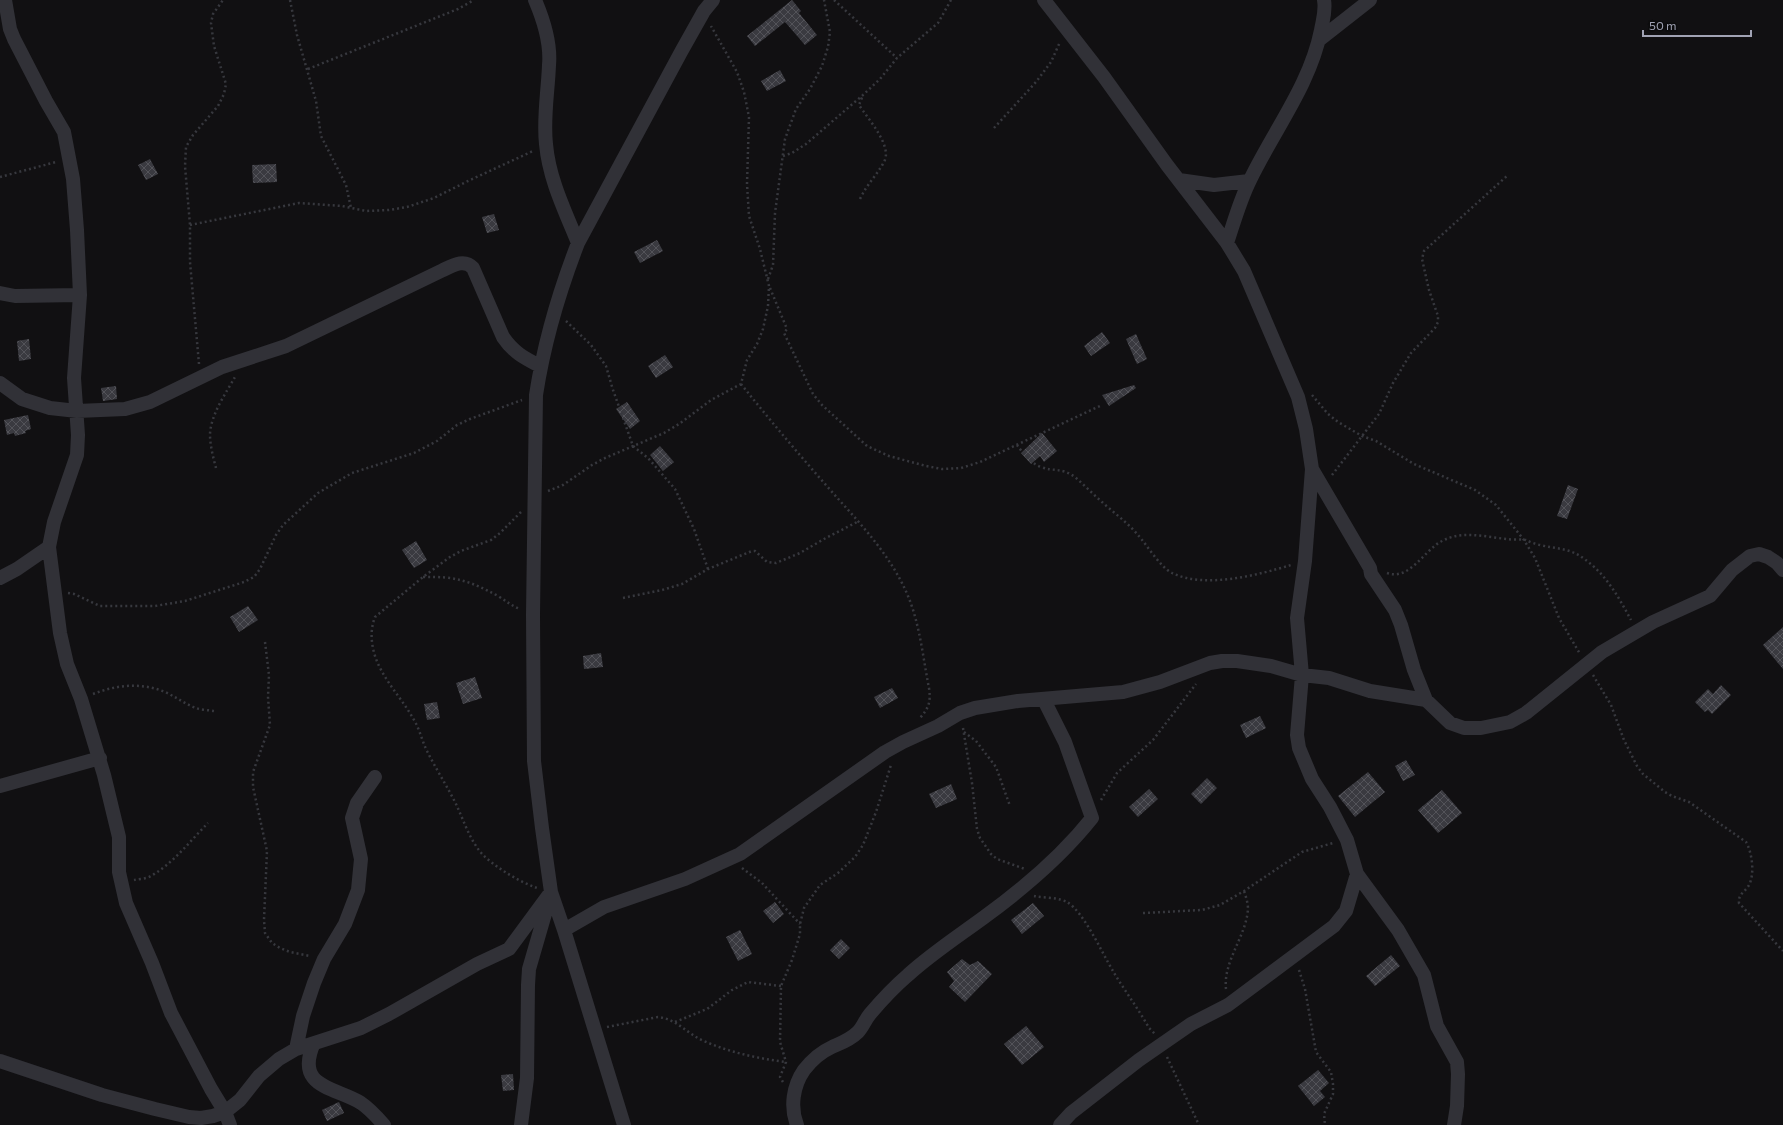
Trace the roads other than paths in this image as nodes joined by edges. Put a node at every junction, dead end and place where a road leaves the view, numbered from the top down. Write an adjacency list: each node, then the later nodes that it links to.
1 (4, 0): 14 (street)
2 (535, 0): 11 (street)
3 (713, 0): 7 (street)
4 (1044, 0): 9 (street)
5 (1324, 0): 8 (street)
6 (1370, 0): 8 (street)
7 (702, 6): 11 (street)
8 (1319, 40): 10 (street)
9 (1179, 180): 10 (street); 12 (street)
10 (1249, 181): 12 (street)
11 (578, 243): 15 (street)
12 (1227, 243): 18 (street)
13 (0, 293): 14 (street)
14 (80, 295): 17 (street)
15 (540, 366): 17 (street); 29 (street)
16 (0, 383): 17 (street)
17 (77, 411): 19 (street)
18 (1312, 469): 22 (street); 24 (street)
19 (48, 546): 21 (street); 25 (street)
20 (1783, 570): 24 (street)
21 (0, 578)
22 (1302, 675): 23 (street); 24 (street); 28 (street)
23 (1044, 700): 30 (street); 39 (street)
24 (1426, 700)
25 (100, 758): 27 (street); 34 (street)
26 (375, 777): 32 (street)
27 (0, 786)
28 (1357, 874): 40 (street); 41 (street)
29 (551, 892): 30 (street); 31 (street); 37 (street)
30 (564, 930): 38 (street)
31 (314, 1043): 32 (street); 36 (street)
32 (296, 1049): 34 (street)
33 (0, 1061): 35 (street)
34 (228, 1118): 35 (street)
35 (194, 1121)
36 (384, 1125)
37 (521, 1125)
38 (624, 1125)
39 (797, 1125)
40 (1060, 1125)
41 (1454, 1125)

